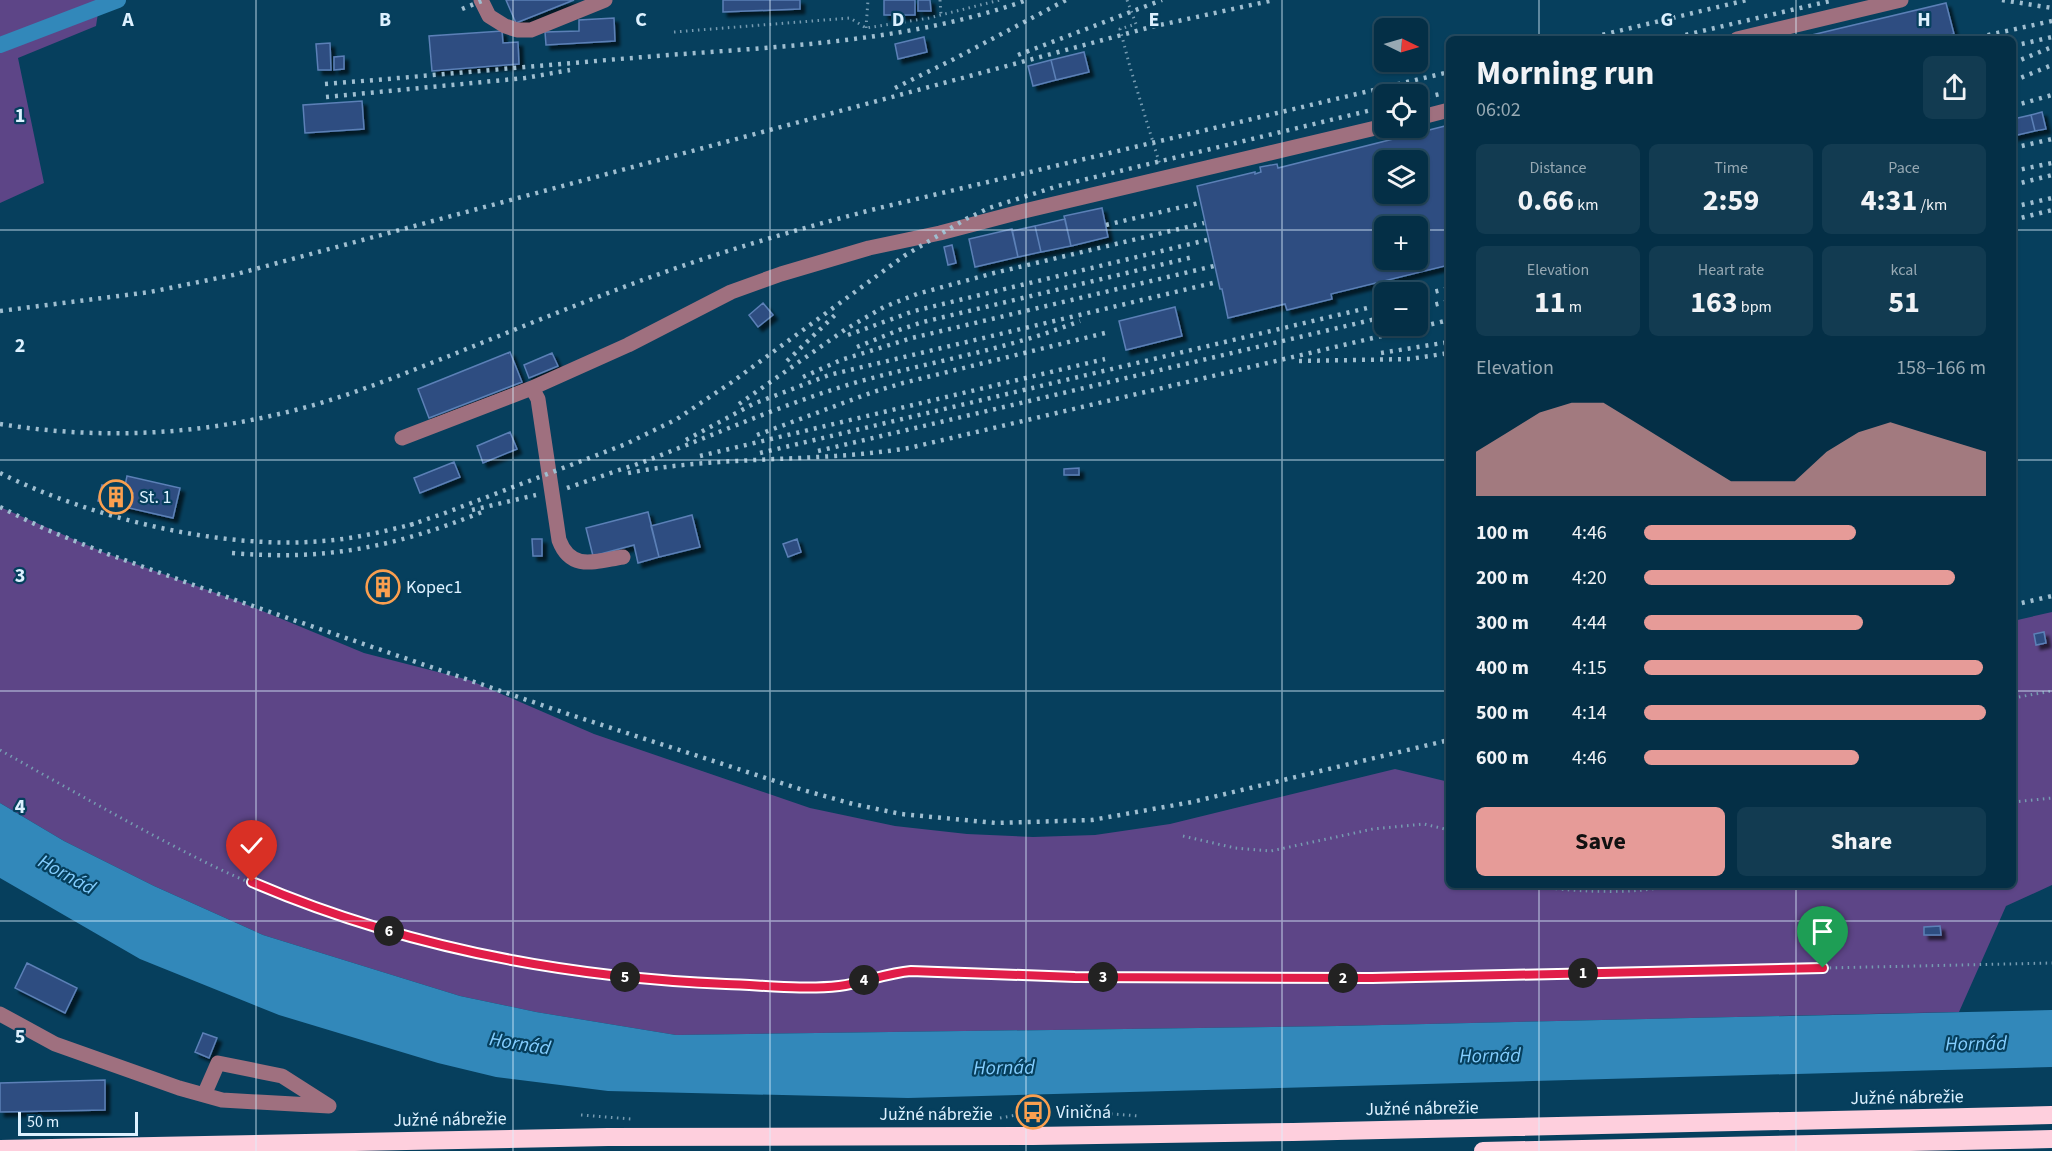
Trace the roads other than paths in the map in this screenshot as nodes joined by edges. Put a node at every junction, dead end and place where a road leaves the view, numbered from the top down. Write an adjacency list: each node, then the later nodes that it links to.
1 (481, 0): 2 (lane)
2 (605, 0)
3 (1901, 0): 4 (lane)
4 (1750, 36)
5 (1446, 111): 6 (lane)
6 (1428, 115)
7 (1374, 128): 8 (lane)
8 (532, 388): 9 (lane); 10 (lane)
9 (402, 438)
10 (623, 557)
11 (0, 1014): 12 (lane)
12 (204, 1095): 12 (lane)
13 (2052, 1115): 15 (highway, Južné nábrežie)
14 (2052, 1139): 16 (highway)
15 (0, 1149)
16 (1483, 1151)

